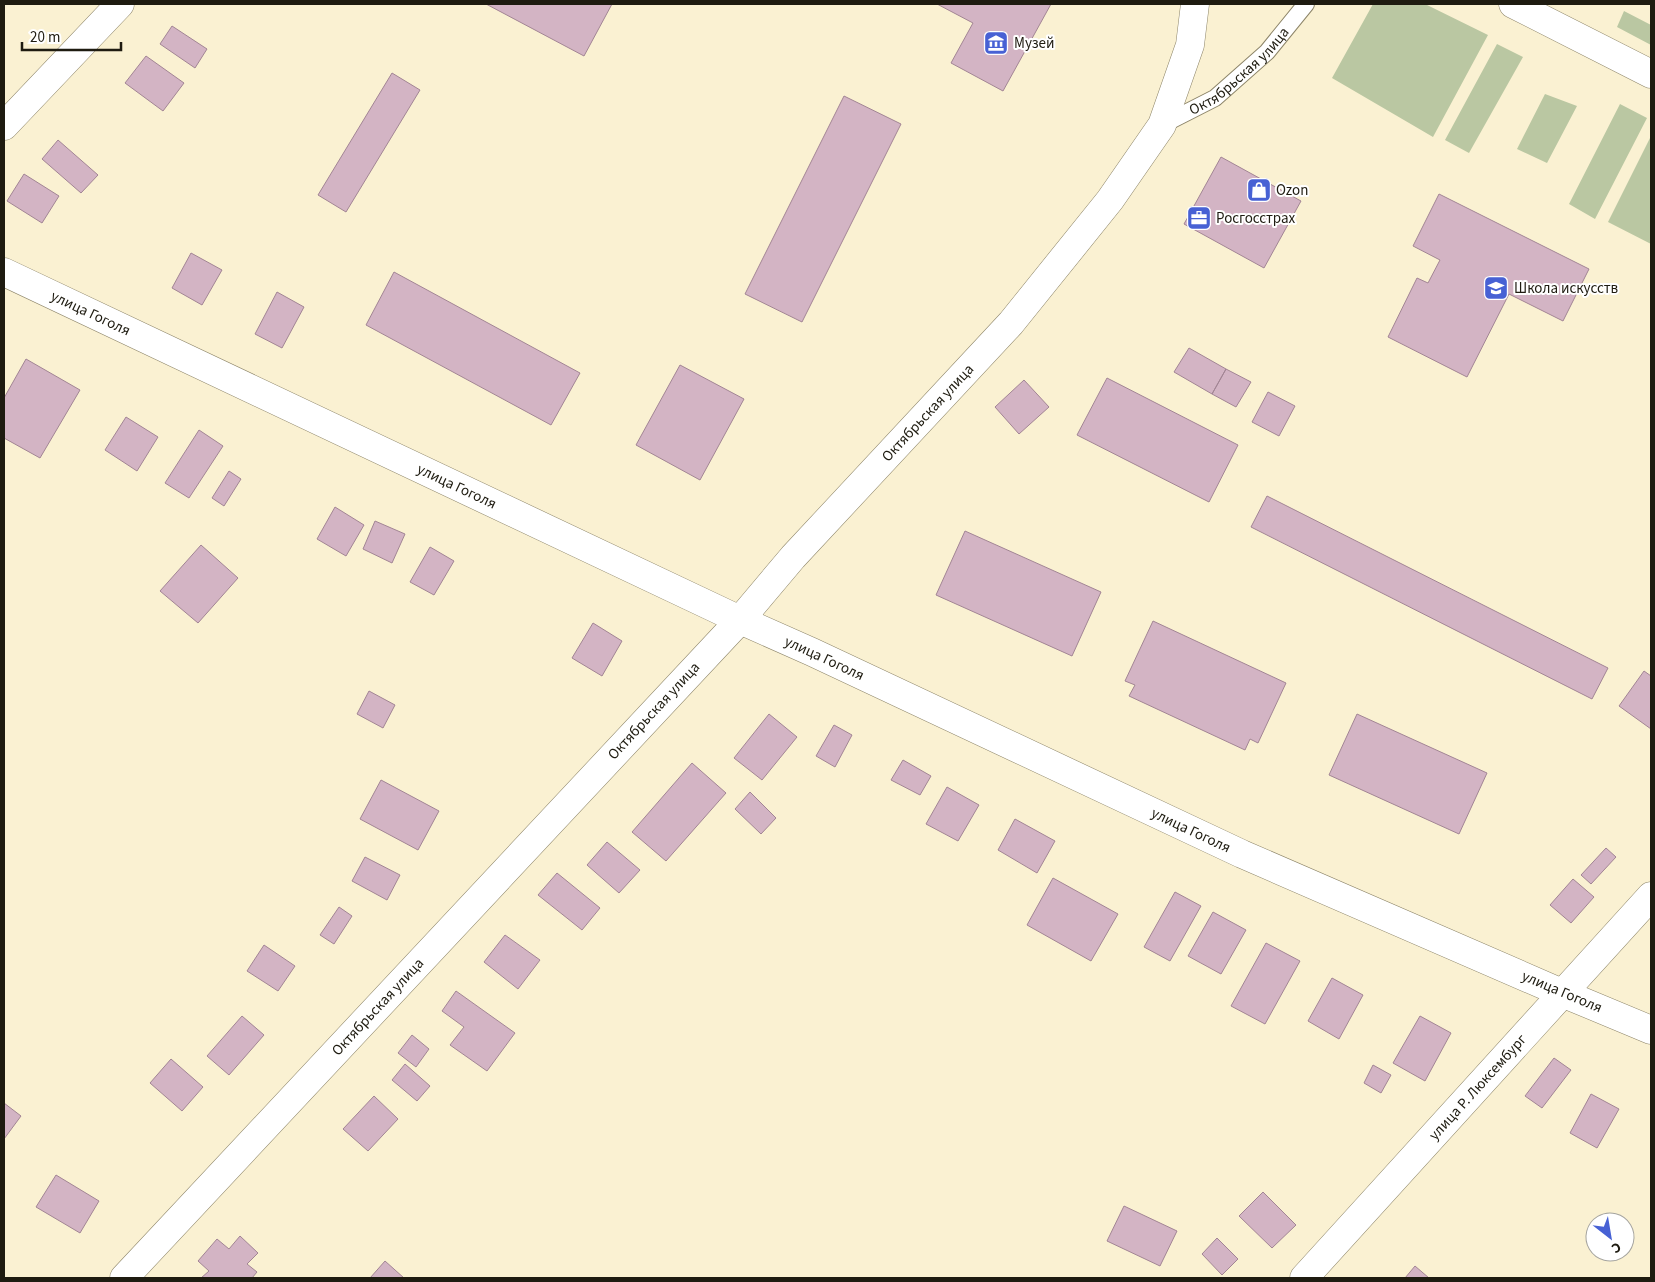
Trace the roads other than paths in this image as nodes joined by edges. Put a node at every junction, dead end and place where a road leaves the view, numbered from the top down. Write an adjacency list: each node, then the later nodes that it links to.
1 (120, 4): 7 (street)
2 (1195, 4): 6 (street, Октябрьская улица)
3 (1306, 4): 6 (lane, Октябрьская улица)
4 (1514, 4): 5 (street)
5 (1651, 74)
6 (1162, 125): 9 (street, Октябрьская улица)
7 (4, 126)
8 (4, 272): 9 (street, улица Гоголя)
9 (740, 620): 11 (street, улица Гоголя); 13 (street, Октябрьская улица)
10 (1651, 896): 11 (street, улица Р. Люксембург)
11 (1562, 993): 12 (street, улица Гоголя); 14 (street, улица Р. Люксембург)
12 (1651, 1030)
13 (124, 1278)
14 (1304, 1278)

